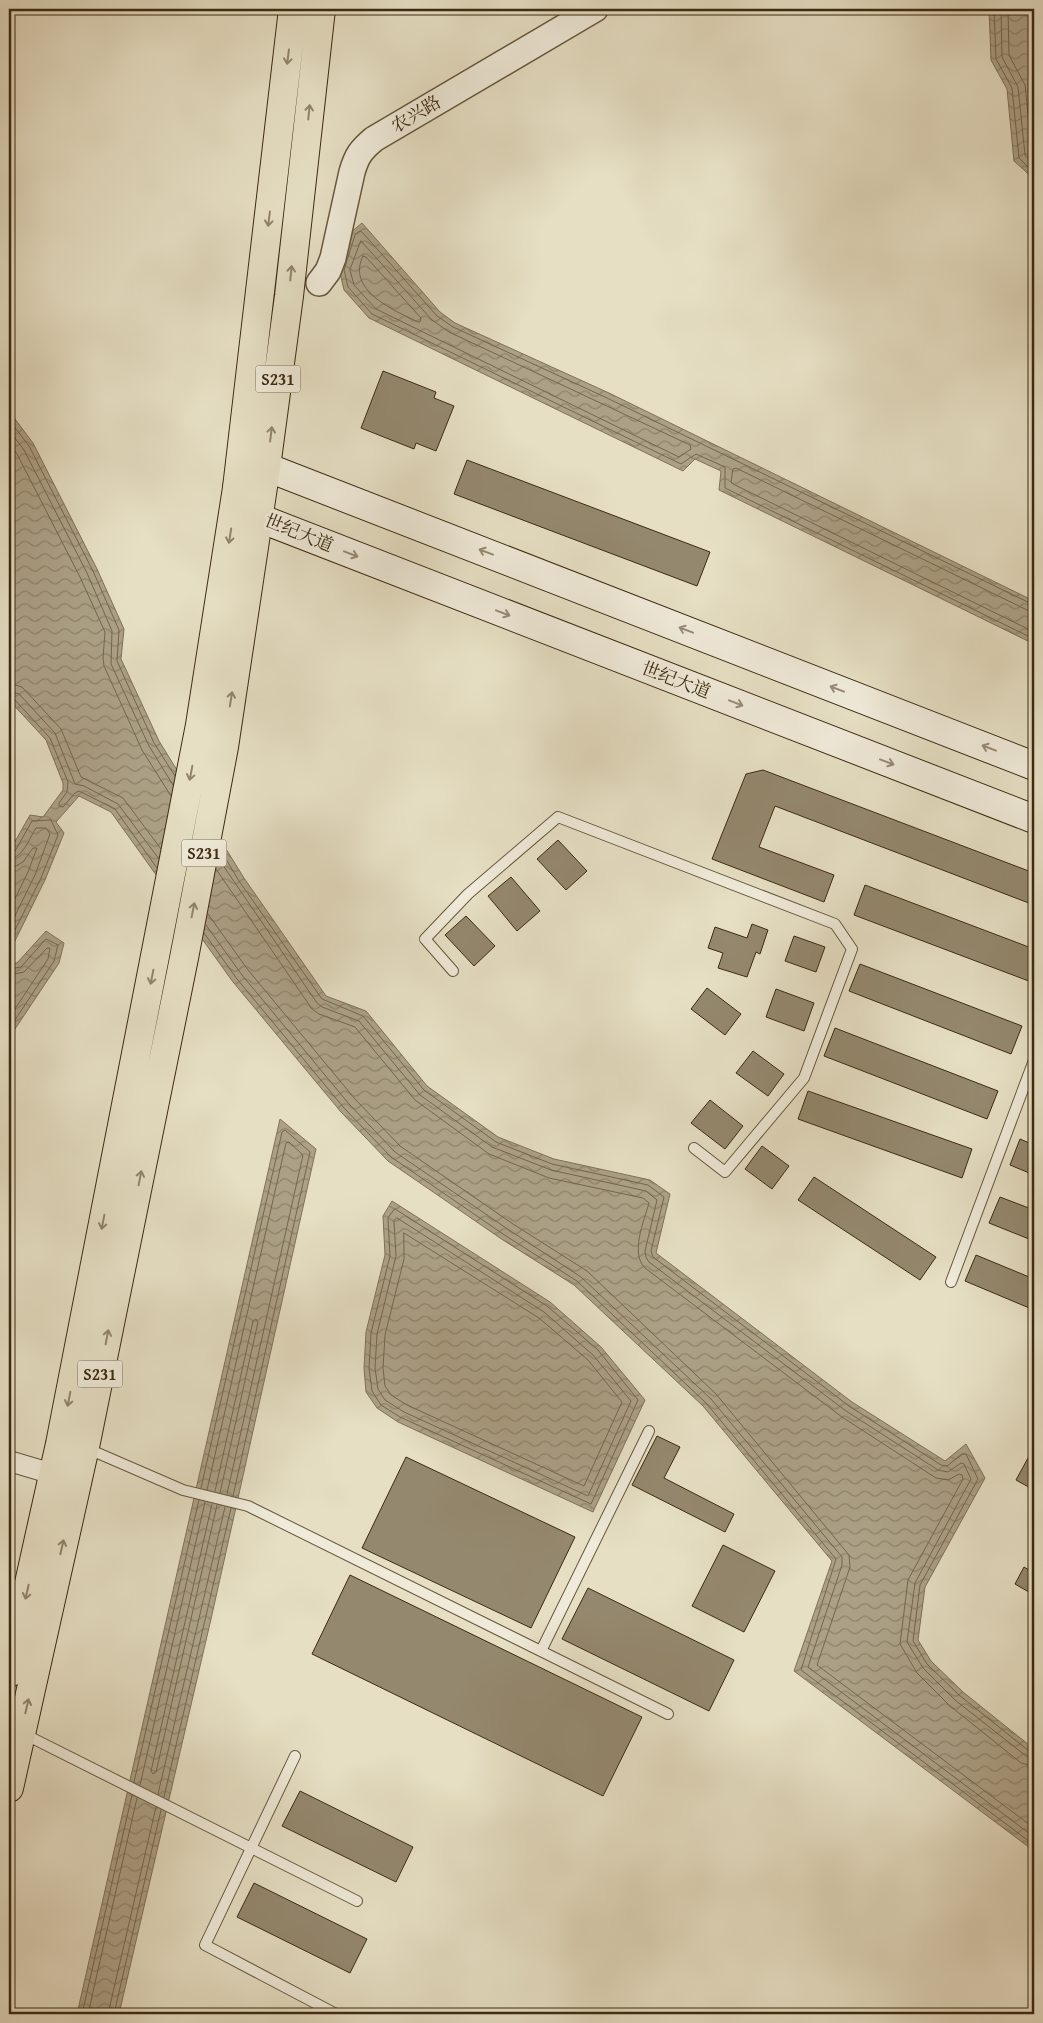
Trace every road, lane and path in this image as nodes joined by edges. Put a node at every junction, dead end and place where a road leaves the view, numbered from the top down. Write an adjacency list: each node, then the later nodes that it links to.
1 (293, 9): 6 (main road, S231, one-way to 6)
2 (321, 9): 5 (main road, S231, one-way to 2)
3 (594, 9): 4 (street, 农兴路)
4 (319, 283)
5 (266, 467): 6 (main road); 7 (main road, S231); 8 (main road, one-way to 5)
6 (237, 488): 7 (main road, 世纪大道); 17 (main road, S231, one-way to 17)
7 (259, 518): 9 (main road, 世纪大道, one-way to 9); 15 (main road, S231, one-way to 7)
8 (1034, 766)
9 (1034, 819)
10 (453, 970): 12 (lane)
11 (1034, 1060): 13 (lane)
12 (694, 1148)
13 (951, 1282)
14 (649, 1431): 18 (lane)
15 (85, 1447): 18 (lane); 21 (main road, S231, one-way to 15)
16 (9, 1460): 17 (street)
17 (53, 1474): 19 (main road, S231, one-way to 19)
18 (541, 1651): 20 (lane)
19 (9, 1673)
20 (668, 1714)
21 (21, 1733): 23 (main road, S231); 24 (lane)
22 (295, 1756): 24 (lane)
23 (9, 1788)
24 (251, 1848): 25 (lane); 26 (lane)
25 (357, 1900)
26 (336, 2014)

